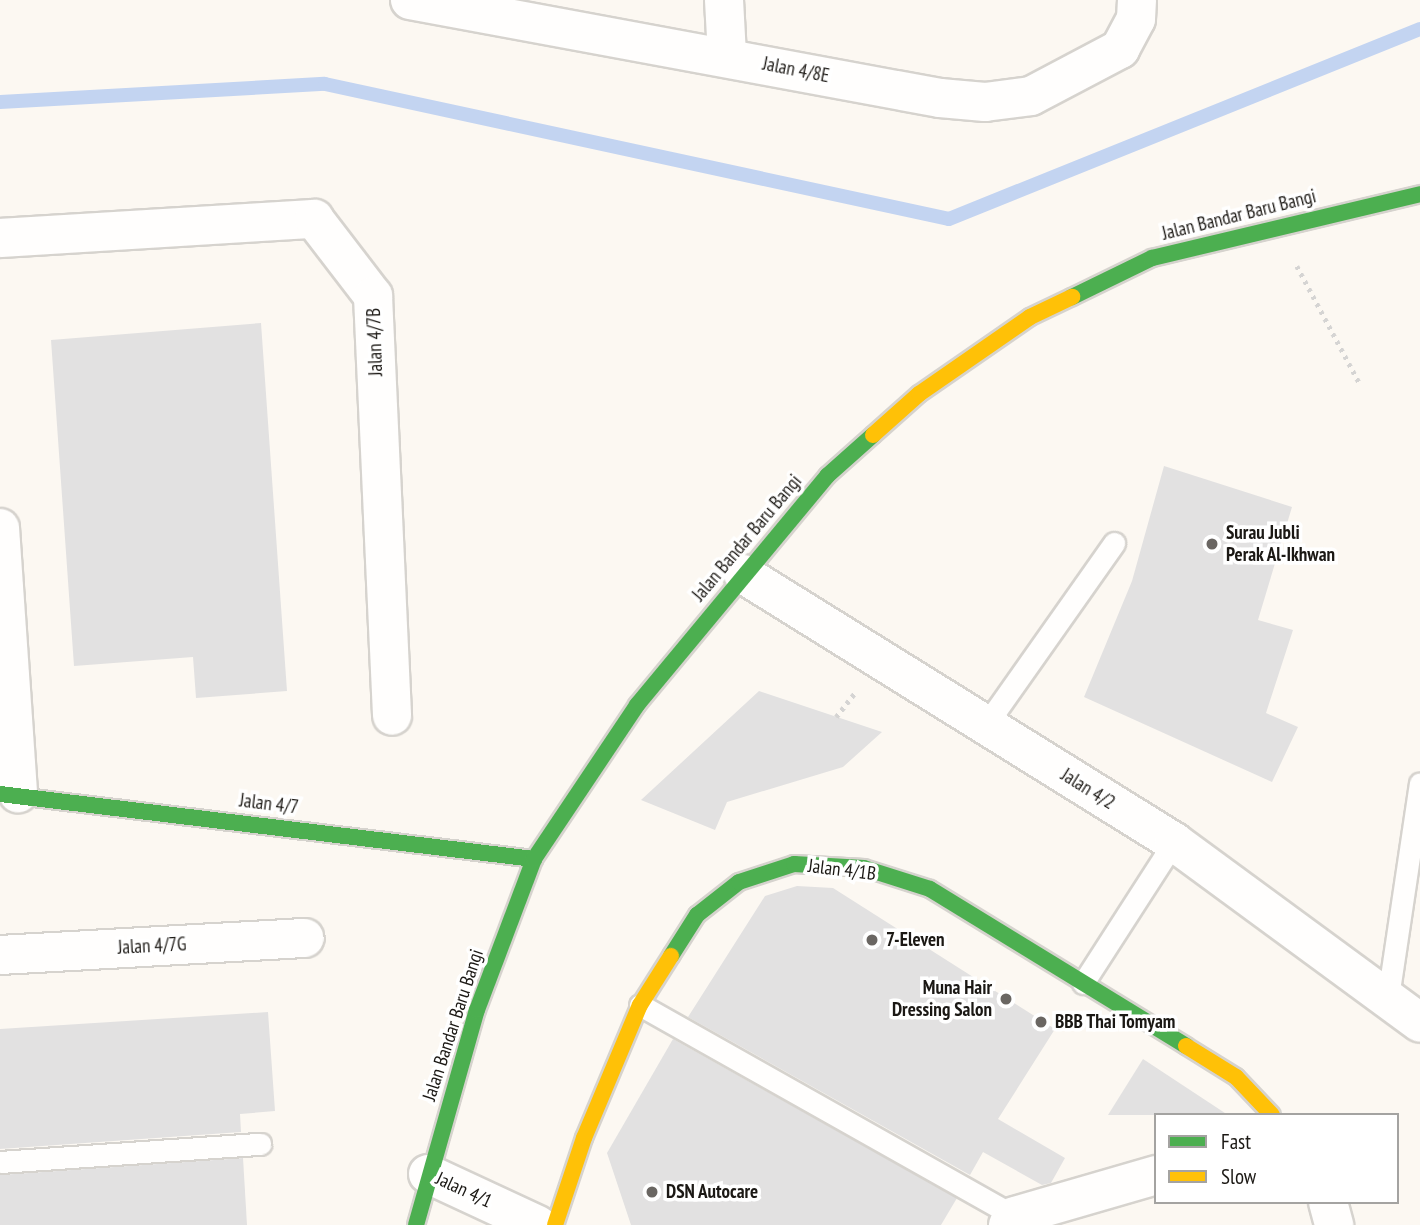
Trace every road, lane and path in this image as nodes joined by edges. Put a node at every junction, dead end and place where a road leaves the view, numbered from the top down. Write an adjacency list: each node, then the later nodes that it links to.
1 (410, 0): 4 (street, Jalan 4/8E)
2 (724, 0): 4 (street)
3 (1137, 0): 4 (street, Jalan 4/8E)
4 (727, 56)
5 (1420, 194): 6 (street, Jalan Bandar Baru Bangi)
6 (1277, 228): 8 (path); 11 (street, Jalan Bandar Baru Bangi)
7 (0, 238): 12 (street, Jalan 4/7B)
8 (1359, 382)
9 (0, 528): 15 (street)
10 (1114, 543): 13 (lane)
11 (743, 574): 13 (street, Jalan 4/2); 17 (street, Jalan Bandar Baru Bangi)
12 (392, 716)
13 (985, 726): 16 (street, Jalan 4/2)
14 (1420, 783): 21 (lane)
15 (9, 793): 17 (street, Jalan 4/7)
16 (1174, 842): 20 (lane); 21 (street, Jalan 4/2)
17 (534, 859): 27 (street, Jalan Bandar Baru Bangi)
18 (305, 937): 19 (street, Jalan 4/7G)
19 (0, 955)
20 (1083, 983): 22 (street, Jalan 4/1B); 24 (street, Jalan 4/1B)
21 (1388, 997): 23 (street, Jalan 4/2)
22 (640, 1005): 31 (lane); 34 (street, Jalan 4/1B)
23 (1420, 1023)
24 (1270, 1113)
25 (260, 1144): 26 (lane)
26 (0, 1162)
27 (428, 1174): 32 (street, Jalan Bandar Baru Bangi); 33 (street, Jalan 4/1)
28 (1154, 1176): 30 (street)
29 (1329, 1204): 35 (street)
30 (1068, 1213): 31 (street)
31 (1012, 1221)
32 (416, 1225)
33 (538, 1225)
34 (555, 1225)
35 (1335, 1225)

